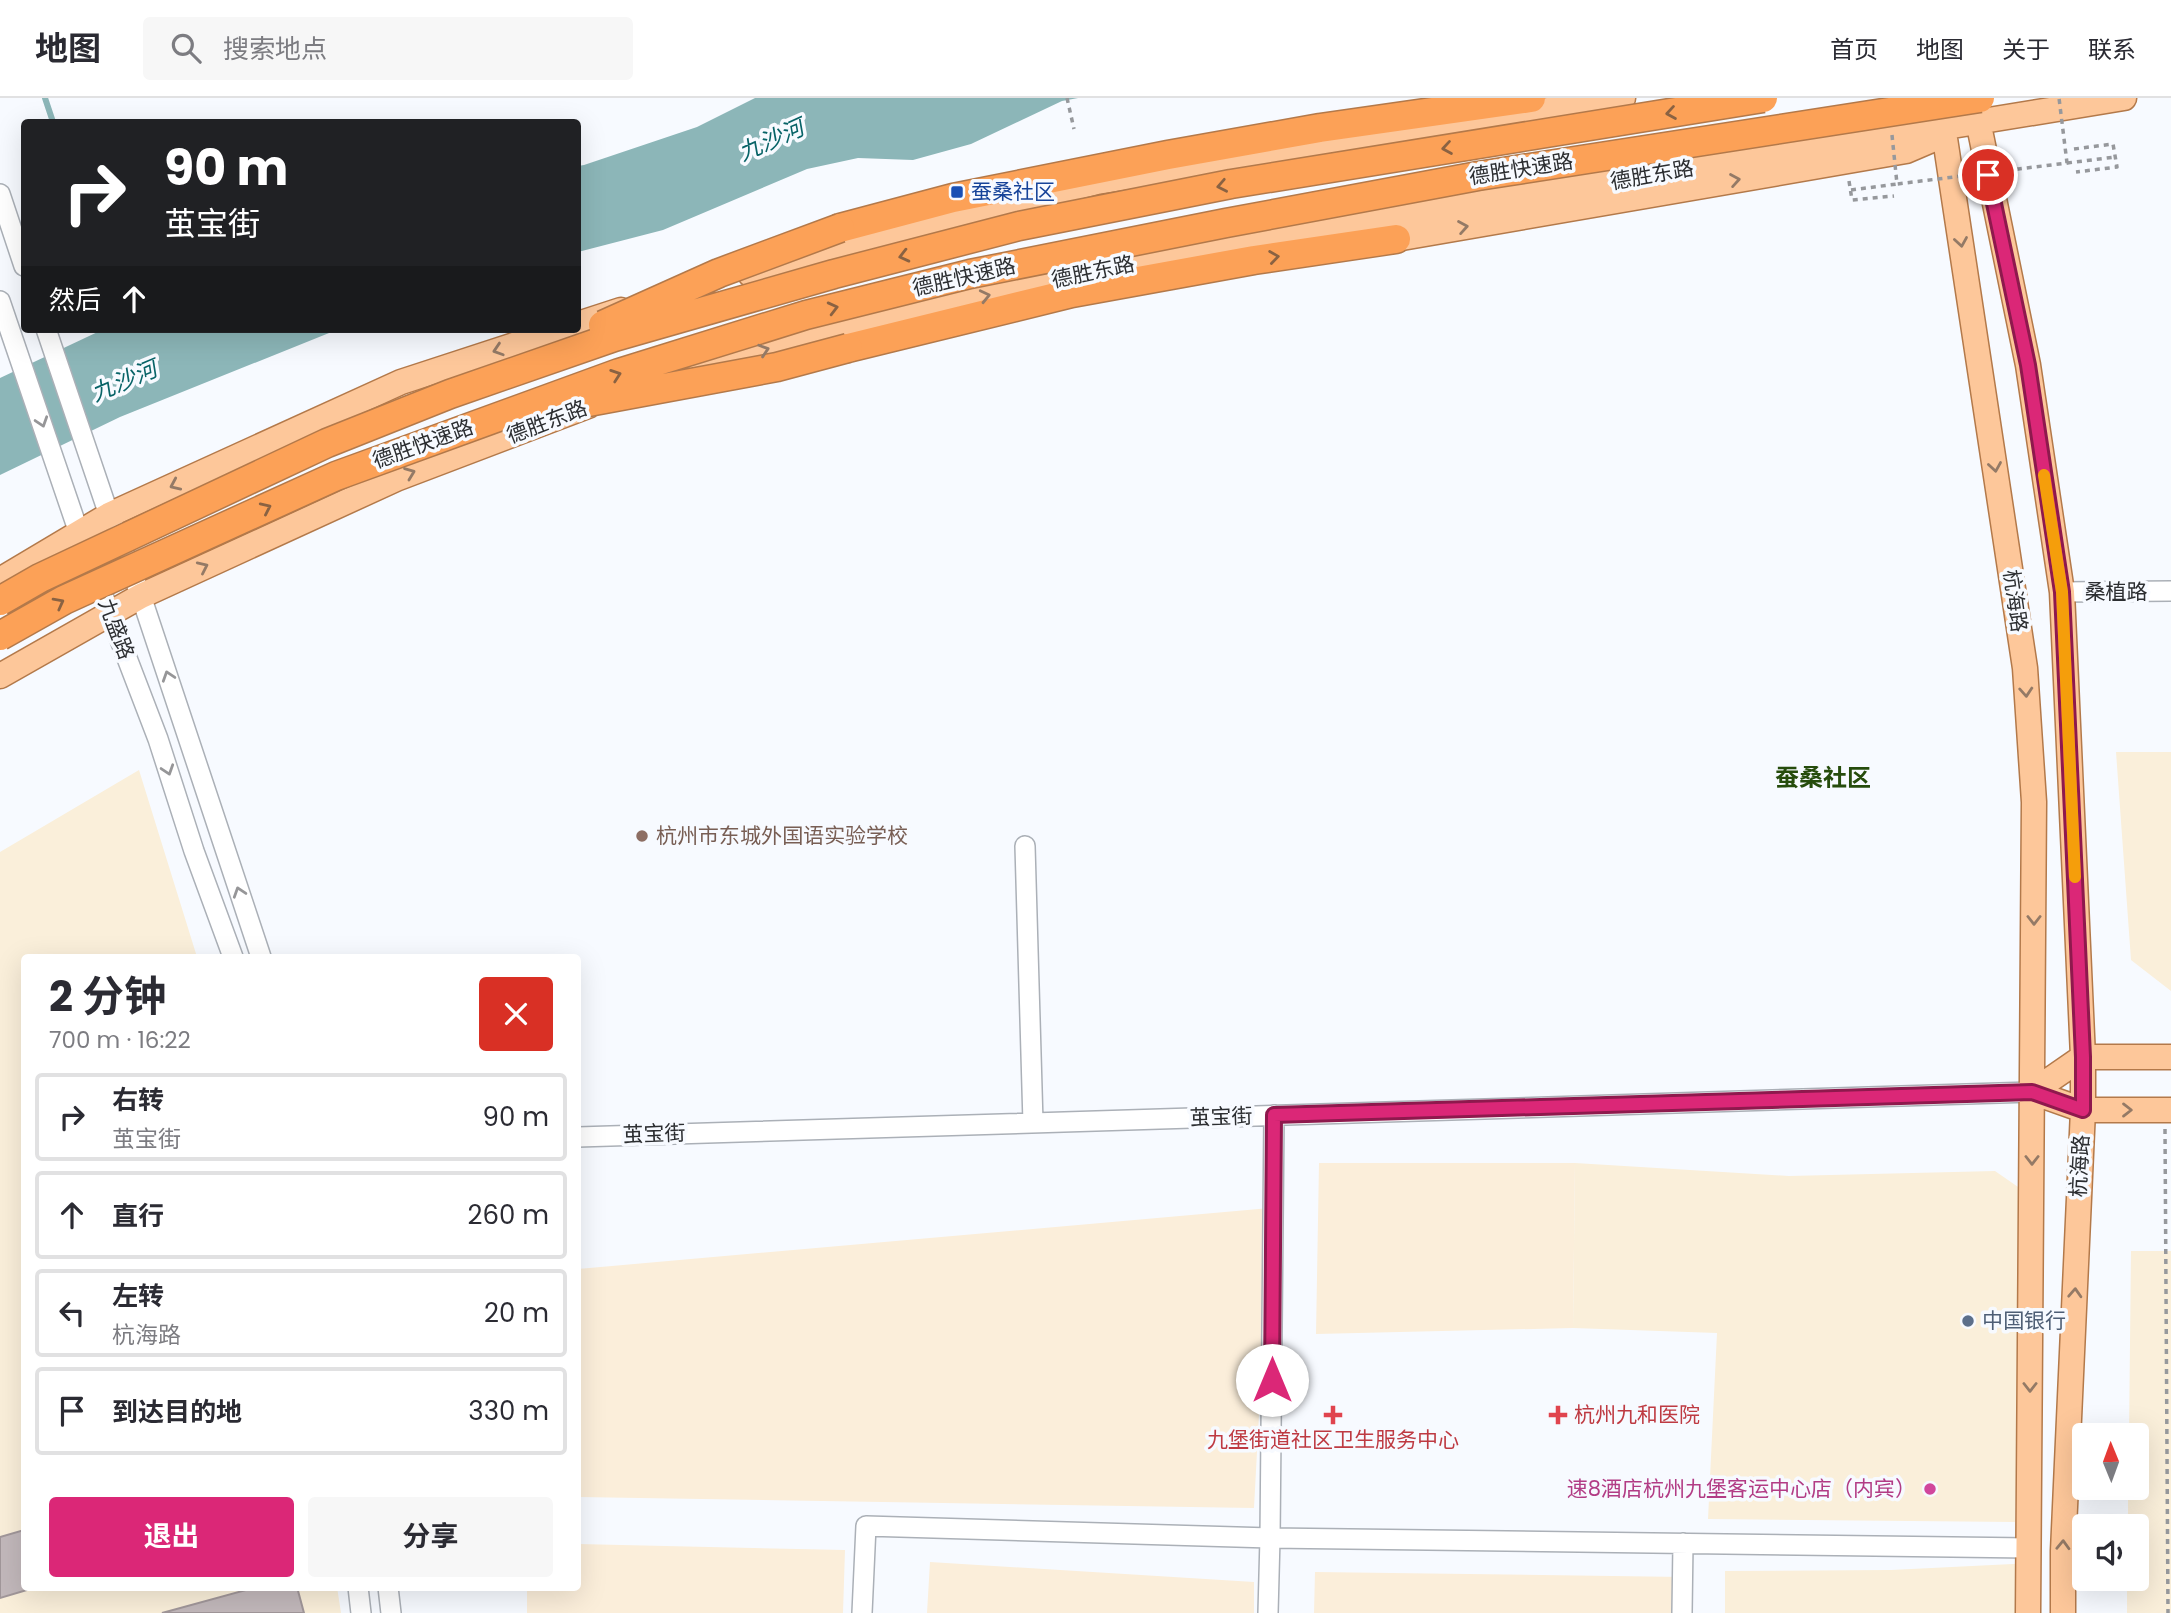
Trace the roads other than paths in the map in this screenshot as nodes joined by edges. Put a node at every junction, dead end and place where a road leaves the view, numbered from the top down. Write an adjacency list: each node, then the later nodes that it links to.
1 (1531, 98): 15 (highway, bridge)
2 (1623, 98): 12 (main road)
3 (1763, 98): 15 (highway, 德胜快速路, one-way to 15, bridge)
4 (1940, 98): 7 (main road, 杭海路)
5 (2124, 98): 6 (main road)
6 (1977, 106): 7 (main road); 16 (highway, 德胜快速路, one-way to 6, bridge); 21 (main road, 杭海路)
7 (1944, 130): 9 (main road, one-way to 7); 22 (main road, 德胜东路, one-way to 7); 32 (main road, 杭海路, one-way to 32)
8 (0, 194): 10 (street)
9 (1396, 239): 16 (highway, one-way to 9, bridge)
10 (21, 257)
11 (0, 301): 18 (street, 九盛路, one-way to 18)
12 (581, 323)
13 (551, 333): 17 (main road, one-way to 17)
14 (49, 338): 17 (street, 九盛路)
15 (450, 394): 23 (highway, 德胜快速路, bridge)
16 (485, 422): 25 (highway, 德胜快速路, one-way to 16, bridge)
17 (109, 515): 18 (main road); 22 (street, 九盛路)
18 (79, 533): 19 (main road); 24 (street, 九盛路)
19 (0, 580)
20 (2171, 591): 21 (street, 桑植路)
21 (2062, 592): 30 (main road, 杭海路)
22 (141, 596): 24 (main road, 德胜东路); 29 (street, 九盛路, one-way to 22)
23 (0, 601)
24 (110, 614): 26 (main road, 德胜东路); 28 (street, 九盛路, one-way to 28)
25 (0, 636)
26 (0, 676)
27 (1026, 846): 36 (street)
28 (232, 954)
29 (260, 954)
30 (2083, 1057): 31 (main road); 32 (main road); 33 (main road, 杭海路)
31 (2171, 1057)
32 (2032, 1092): 33 (main road); 35 (street, 茧宝街); 40 (main road, 杭海路, one-way to 40)
33 (2083, 1110): 34 (main road, one-way to 34); 49 (main road, 杭海路, one-way to 33)
34 (2168, 1110)
35 (1274, 1115): 36 (street, 茧宝街); 38 (street)
36 (1032, 1123): 37 (street, 茧宝街)
37 (581, 1136)
38 (1270, 1538): 39 (street); 45 (street); 46 (street)
39 (1683, 1543): 40 (street); 47 (street)
40 (2029, 1548): 48 (main road, 杭海路)
41 (358, 1591): 43 (street)
42 (388, 1591): 44 (street)
43 (361, 1613)
44 (391, 1613)
45 (862, 1613)
46 (1268, 1613)
47 (1682, 1613)
48 (2028, 1613)
49 (2063, 1613)

